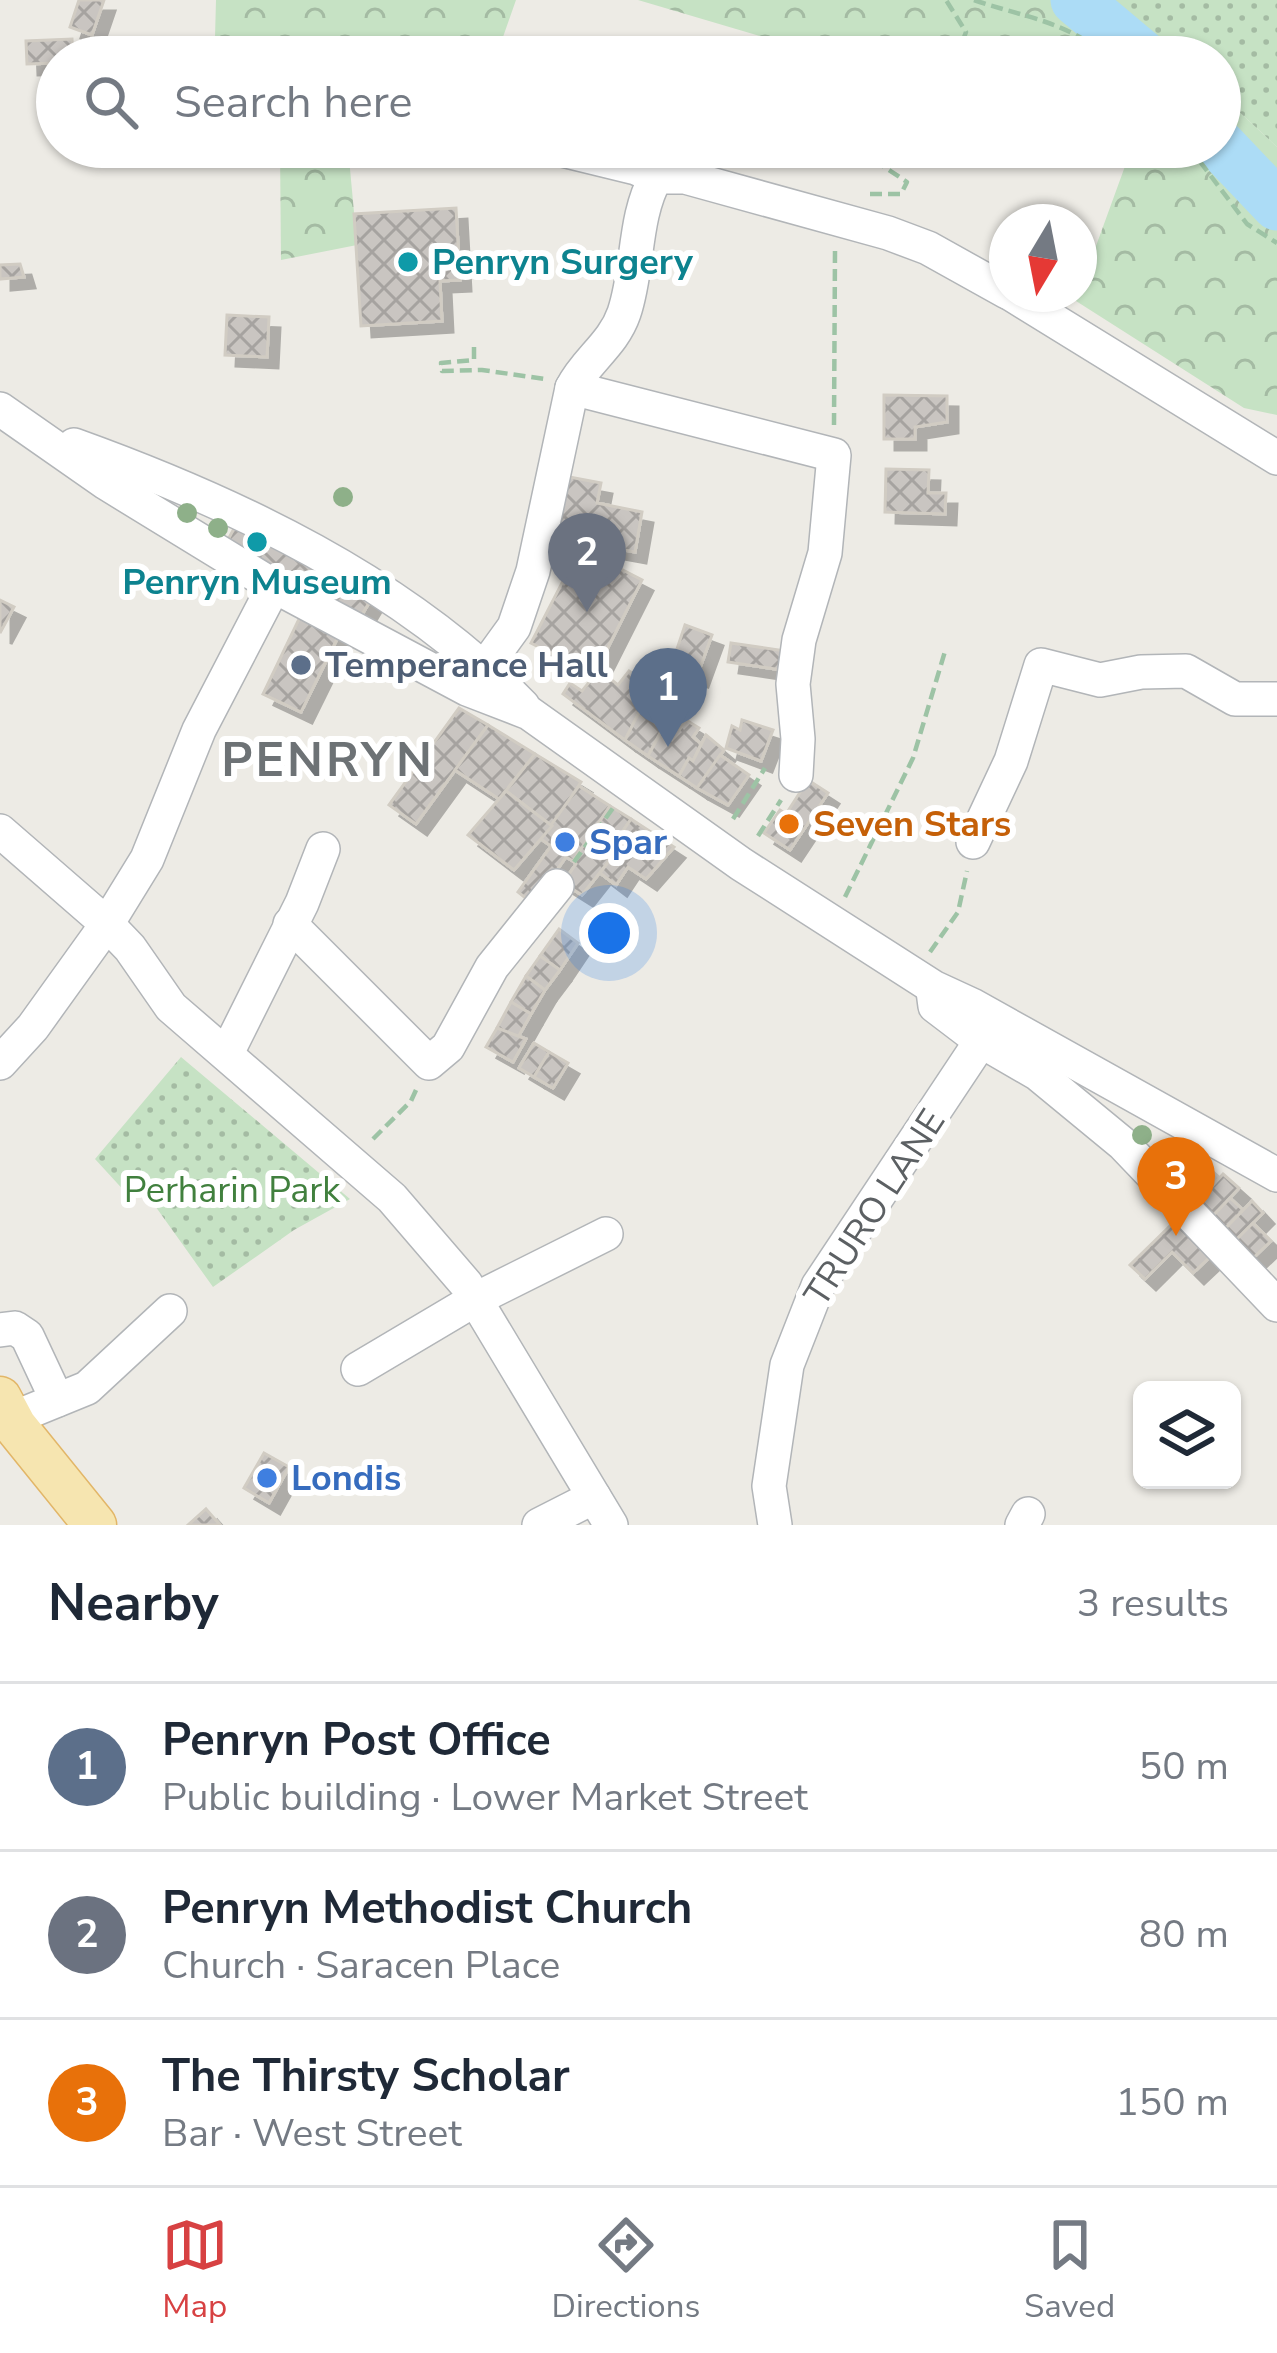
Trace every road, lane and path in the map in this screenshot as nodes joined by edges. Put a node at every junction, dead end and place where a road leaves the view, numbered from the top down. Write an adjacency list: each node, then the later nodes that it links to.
1 (946, 0): 3 (path)
2 (974, 0): 4 (path)
3 (964, 36)
4 (1083, 36)
5 (637, 168): 8 (street)
6 (886, 168): 9 (path)
7 (1205, 168): 10 (path)
8 (656, 177): 9 (street); 14 (street)
9 (844, 222): 11 (street); 17 (path)
10 (1277, 244)
11 (989, 282)
12 (1040, 312): 18 (street)
13 (473, 347): 14 (path)
14 (573, 386): 17 (street); 21 (street)
15 (0, 409): 16 (street)
16 (38, 433): 19 (street); 21 (street)
17 (834, 455): 24 (street)
18 (1277, 458)
19 (274, 586): 23 (street); 33 (street)
20 (946, 648): 32 (path)
21 (485, 667): 23 (street)
22 (1277, 699): 28 (street)
23 (530, 712): 26 (street)
24 (795, 718): 25 (street); 30 (path)
25 (796, 775): 30 (path)
26 (632, 785): 30 (street); 31 (path)
27 (0, 831): 33 (street)
28 (973, 842): 35 (path)
29 (323, 848): 34 (street)
30 (729, 855): 32 (street)
31 (556, 886): 39 (street)
32 (832, 923): 35 (street)
33 (107, 924): 37 (street); 38 (street)
34 (290, 924): 37 (street); 39 (street)
35 (923, 981): 36 (street); 41 (street)
36 (981, 1041): 44 (street); 53 (street, TRURO LANE)
37 (227, 1053): 40 (street)
38 (0, 1063)
39 (429, 1063): 40 (path)
40 (350, 1161): 43 (street)
41 (1277, 1175)
42 (605, 1234): 43 (street)
43 (476, 1299): 47 (street); 50 (street)
44 (1277, 1305)
45 (170, 1311): 48 (street)
46 (0, 1330): 48 (street)
47 (358, 1370)
48 (57, 1400): 49 (street)
49 (7, 1419): 51 (main road)
50 (603, 1511): 52 (street)
51 (95, 1525)
52 (539, 1525)
53 (775, 1525)

